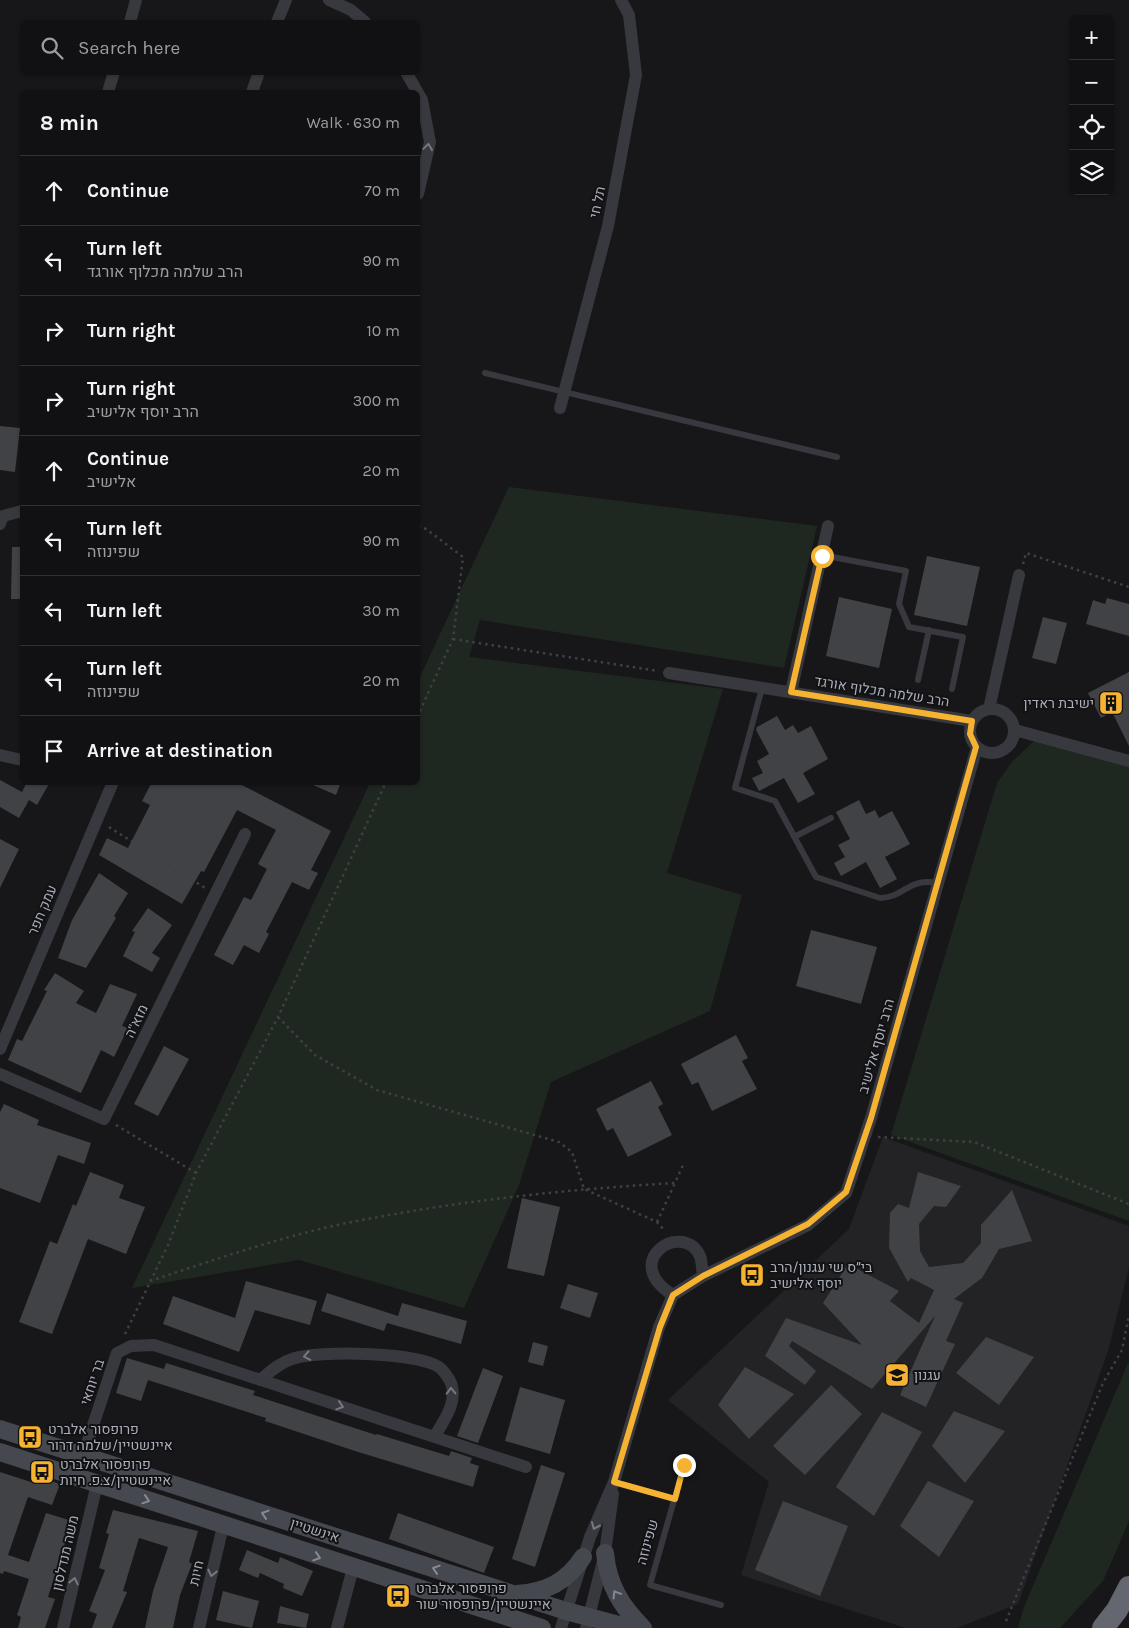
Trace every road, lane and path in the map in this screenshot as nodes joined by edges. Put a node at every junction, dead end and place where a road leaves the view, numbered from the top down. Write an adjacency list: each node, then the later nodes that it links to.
1 (136, 0): 5 (street)
2 (286, 0): 6 (street)
3 (329, 0): 7 (street)
4 (621, 0): 17 (street, תל חי)
5 (131, 20)
6 (278, 20)
7 (363, 20)
8 (113, 75): 11 (street)
9 (258, 75): 12 (street)
10 (408, 75): 13 (street, one-way to 10)
11 (109, 90)
12 (253, 90)
13 (416, 90)
14 (420, 96): 15 (street, one-way to 14)
15 (420, 185)
16 (485, 373): 17 (lane)
17 (564, 392): 18 (street, תל חי); 19 (lane)
18 (560, 408)
19 (838, 457)
20 (20, 512): 21 (street)
21 (0, 524)
22 (828, 526): 24 (street)
23 (420, 527): 28 (path)
24 (822, 556): 27 (lane); 33 (street)
25 (1019, 575): 26 (path); 34 (street)
26 (1129, 587)
27 (929, 630): 30 (lane); 32 (lane)
28 (453, 638): 29 (path); 35 (path)
29 (670, 673): 31 (street, הרב שלמה מכלוף אורגד)
30 (918, 680)
31 (762, 688): 33 (street, הרב שלמה מכלוף אורגד); 47 (lane)
32 (952, 689)
33 (791, 692): 36 (street, הרב שלמה מכלוף אורגד)
34 (988, 709): 36 (street); 37 (street)
35 (420, 711)
36 (972, 721): 38 (street)
37 (1014, 730): 38 (street); 41 (street)
38 (976, 747): 48 (street, הרב יוסף אלישיב)
39 (0, 755): 40 (street)
40 (20, 760)
41 (1129, 761)
42 (111, 785): 45 (street, עמק חפר)
43 (385, 785): 50 (path)
44 (831, 818): 47 (lane)
45 (97, 819): 49 (path); 51 (street, עמק חפר)
46 (245, 834): 49 (street, מזא"ה)
47 (794, 837): 48 (lane)
48 (938, 883): 54 (street, הרב יוסף אלישיב)
49 (216, 895): 53 (street, מזא"ה)
50 (278, 1017): 56 (path); 58 (path)
51 (0, 1048)
52 (0, 1074): 53 (street)
53 (104, 1119): 56 (path)
54 (865, 1137): 59 (path); 62 (street, הרב יוסף אלישיב)
55 (683, 1165): 57 (path)
56 (196, 1173): 63 (path)
57 (675, 1183): 58 (path); 60 (path)
58 (584, 1189): 60 (path); 63 (path)
59 (1129, 1204)
60 (656, 1222): 61 (path)
61 (675, 1242): 62 (street); 64 (street)
62 (703, 1276): 64 (street)
63 (150, 1281): 66 (path)
64 (673, 1295): 75 (street)
65 (1129, 1315): 86 (path)
66 (118, 1353): 67 (street, בר יוחאי); 71 (street, בר יוחאי)
67 (260, 1380): 69 (street, בר יוחאי, one-way to 69); 69 (street, one-way to 67)
68 (0, 1429): 71 (main road, אינשטיין)
69 (435, 1436): 73 (street, בר יוחאי)
70 (0, 1452): 74 (main road, אינשטיין)
71 (83, 1456): 74 (street, בר יוחאי); 83 (main road, אינשטיין, one-way to 71)
72 (684, 1465): 77 (lane, שפינוזה)
73 (526, 1467)
74 (76, 1477): 76 (main road, אינשטיין)
75 (614, 1482): 77 (lane); 79 (street); 80 (street, one-way to 80)
76 (97, 1484): 78 (main road, אינשטיין, one-way to 78); 88 (street, משה מנדלסון, one-way to 76)
77 (675, 1499): 84 (lane, שפינוזה)
78 (223, 1526): 81 (main road, אינשטיין, one-way to 81); 89 (street, חיות, one-way to 89)
79 (605, 1553): 87 (street); 93 (main road, one-way to 79)
80 (583, 1556): 83 (main road); 85 (street)
81 (353, 1568): 90 (street); 91 (main road, אינשטיין)
82 (1129, 1587): 94 (highway)
83 (514, 1594): 85 (main road, אינשטיין)
84 (721, 1605)
85 (563, 1620): 87 (main road, אינשטיין)
86 (1006, 1620)
87 (588, 1623): 92 (main road, אינשטיין)
88 (63, 1628)
89 (199, 1628)
90 (337, 1628)
91 (542, 1628)
92 (630, 1628)
93 (643, 1628)
94 (1103, 1628)

